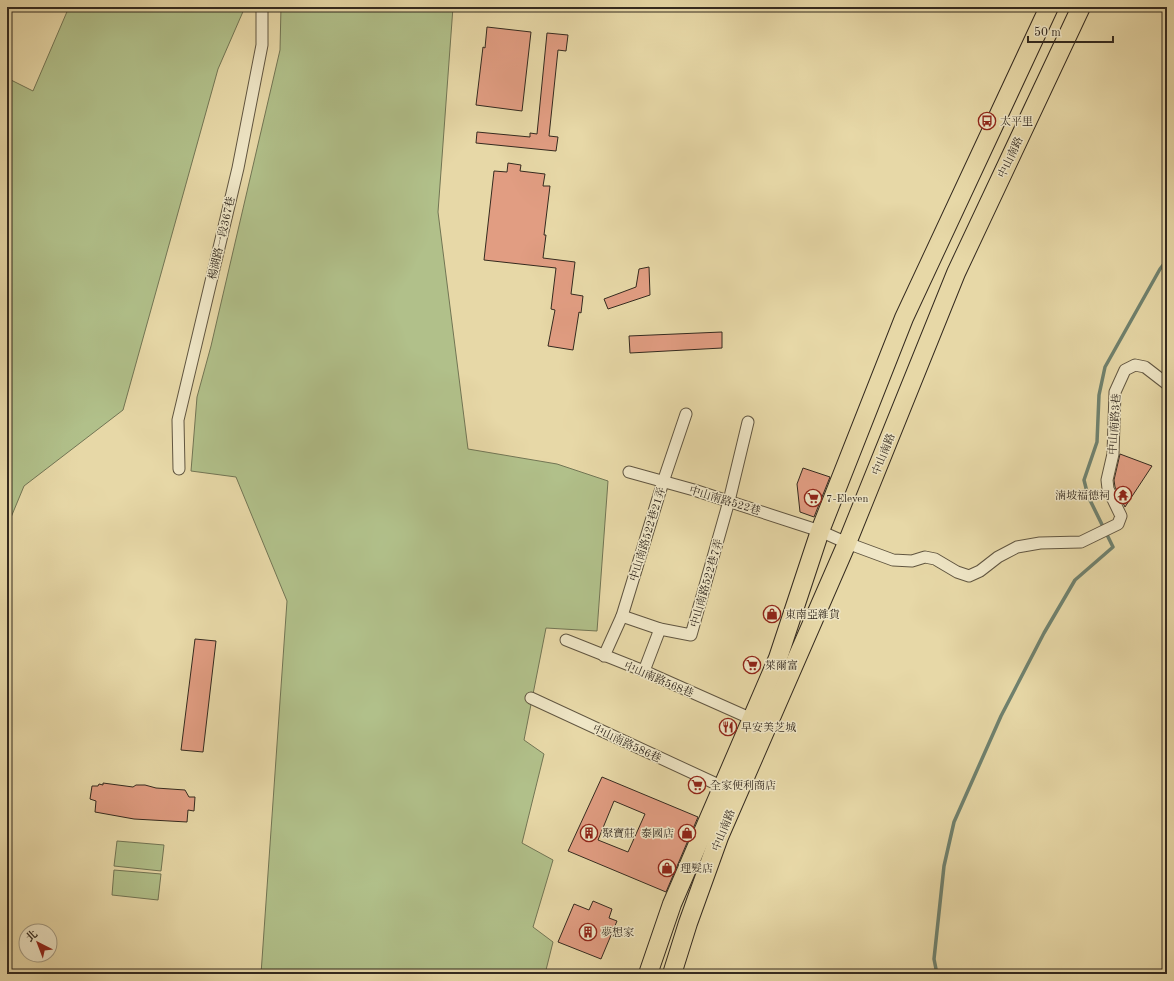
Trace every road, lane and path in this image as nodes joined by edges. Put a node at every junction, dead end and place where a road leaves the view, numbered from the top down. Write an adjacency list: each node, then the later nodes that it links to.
1 (262, 7): 7 (street, 楊湖路一段367巷)
2 (1049, 7): 11 (main road, 中山南路)
3 (1081, 7): 13 (main road, 中山南路)
4 (1167, 384): 12 (street, 中山南路3巷)
5 (686, 414): 9 (street, 中山南路522巷21弄)
6 (748, 422): 10 (street)
7 (179, 469)
8 (629, 472): 9 (street, 中山南路522巷)
9 (663, 482): 10 (street, 中山南路522巷); 14 (street, 中山南路522巷21弄)
10 (729, 501): 11 (street, 中山南路522巷); 15 (street, 中山南路522巷7弄)
11 (820, 531): 13 (street, 中山南路522巷); 20 (main road, 中山南路)
12 (1081, 542): 13 (street, 中山南路522巷)
13 (847, 543): 23 (main road, 中山南路)
14 (622, 616): 15 (street); 17 (street, 中山南路522巷21弄)
15 (660, 629): 18 (street)
16 (566, 640): 17 (street, 中山南路568巷)
17 (604, 656): 18 (street, 中山南路568巷)
18 (644, 672): 20 (street, 中山南路568巷)
19 (531, 698): 21 (street, 中山南路586巷)
20 (752, 719): 21 (main road, 中山南路)
21 (723, 787): 22 (main road, 中山南路)
22 (648, 974)
23 (672, 974)

